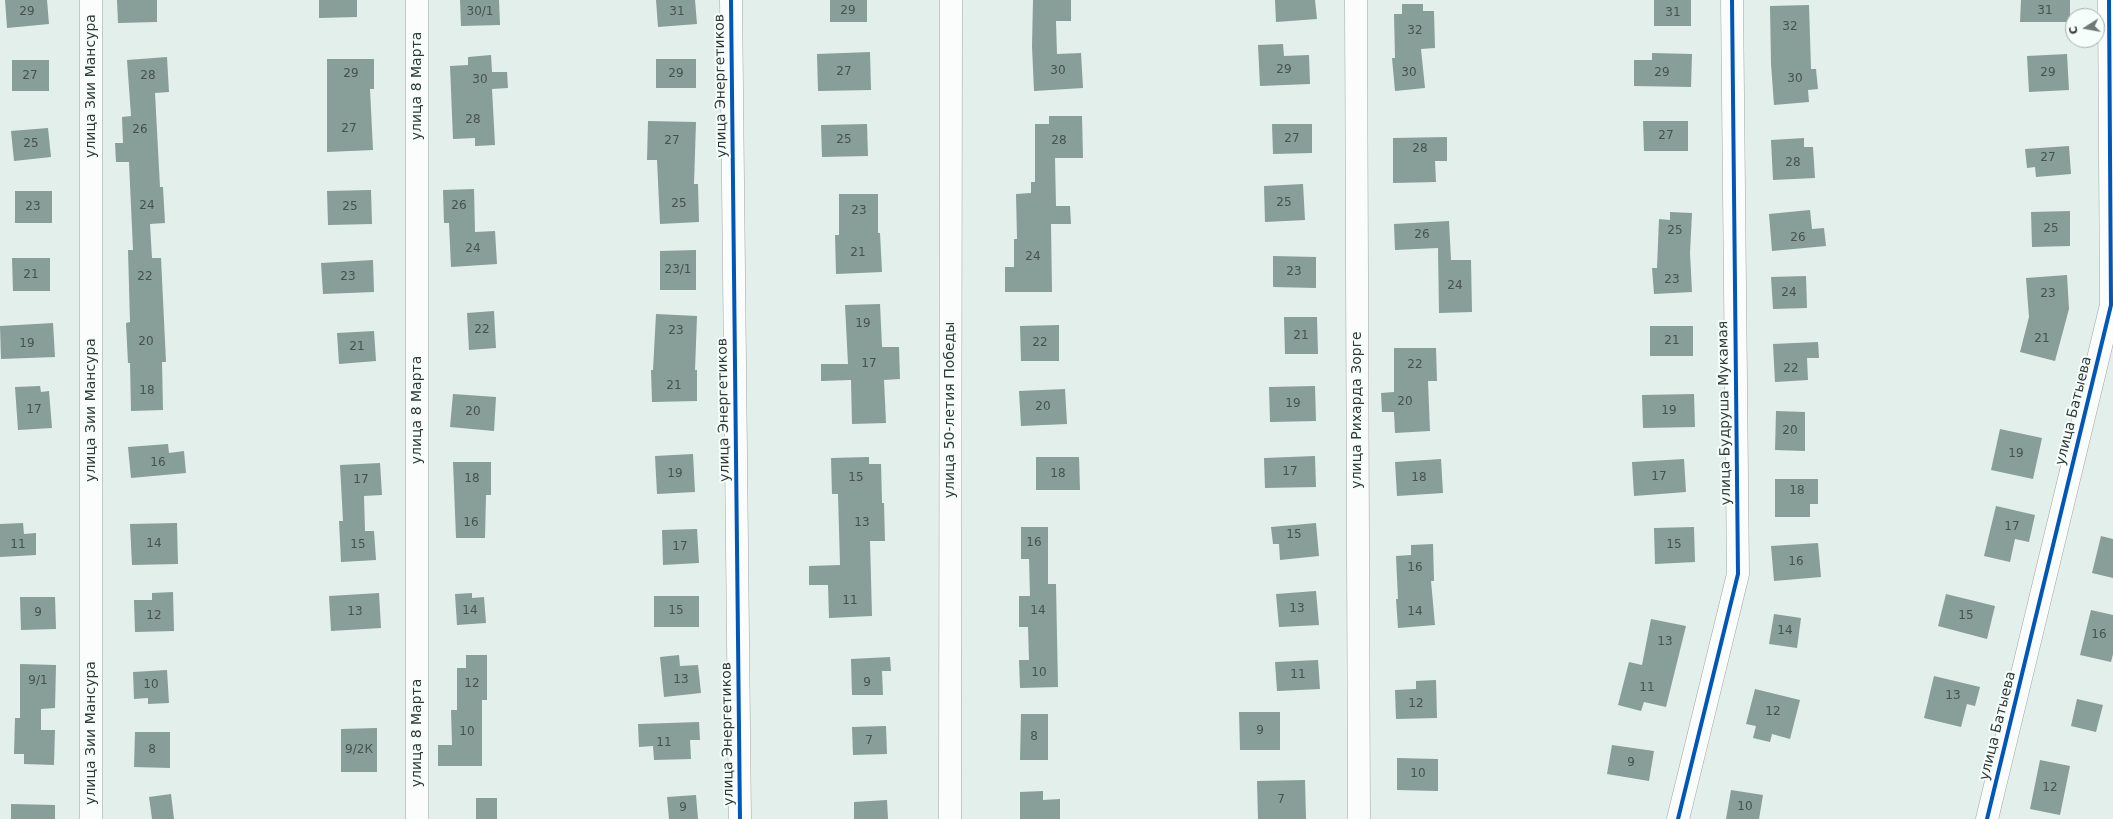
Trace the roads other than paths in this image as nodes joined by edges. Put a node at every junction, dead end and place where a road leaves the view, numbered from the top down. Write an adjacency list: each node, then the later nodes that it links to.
1 (91, 0): 8 (street, улица Зии Мансура)
2 (417, 0): 9 (street, улица 8 Марта)
3 (731, 0): 10 (street, улица Энергетиков)
4 (950, 0): 11 (street, улица 50-летия Победы)
5 (1356, 0): 12 (street, улица Рихарда Зорге)
6 (1732, 0): 13 (street, улица Будруша Мукамая)
7 (2109, 0): 14 (street, улица Батыева)
8 (91, 819)
9 (418, 819)
10 (740, 819)
11 (950, 819)
12 (1359, 819)
13 (1678, 819)
14 (1987, 819)

